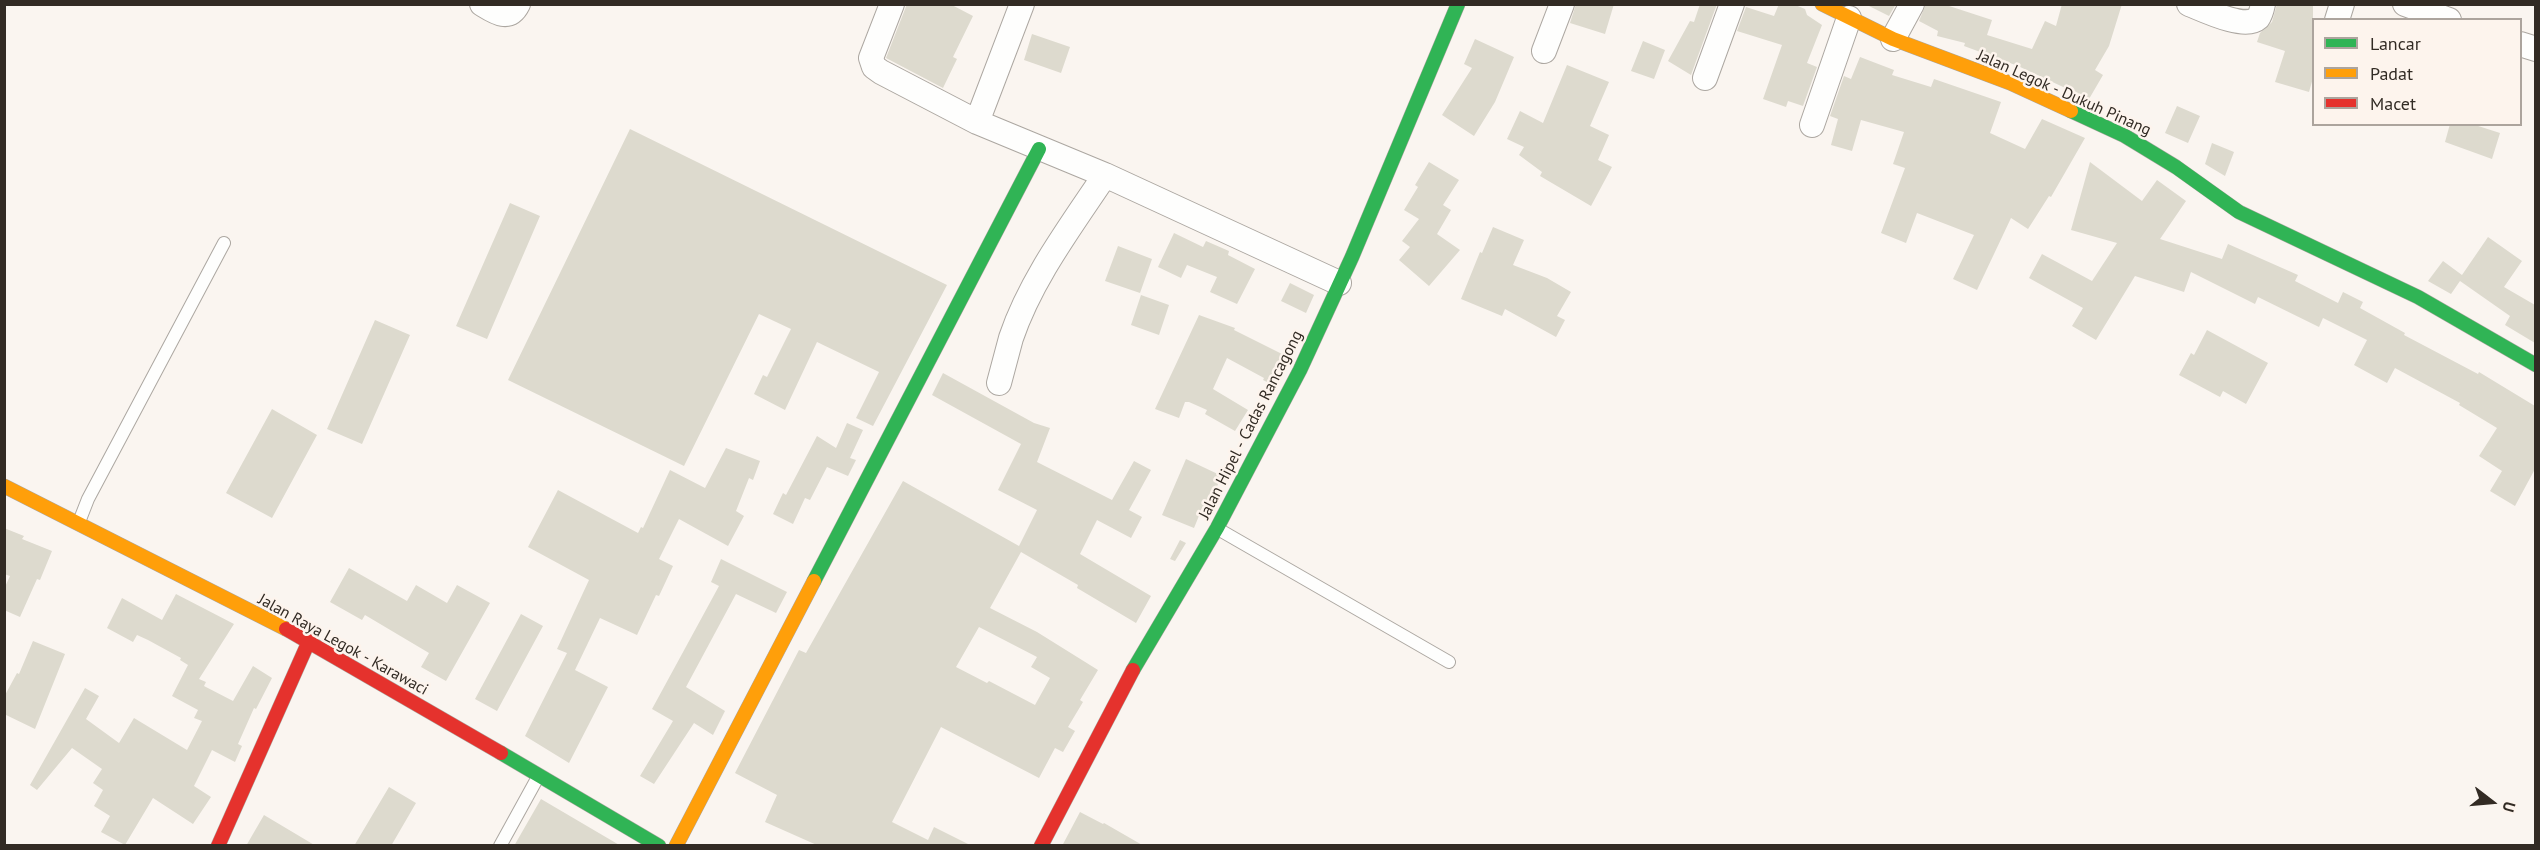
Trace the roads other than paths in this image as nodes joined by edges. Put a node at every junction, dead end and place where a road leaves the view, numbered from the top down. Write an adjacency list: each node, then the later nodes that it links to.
1 (482, 4): 2 (street)
2 (518, 4)
3 (892, 4): 18 (street)
4 (1022, 4): 18 (street)
5 (1458, 4): 23 (street, Jalan Hipel - Cadas Rancagong)
6 (1562, 4): 16 (street)
7 (1732, 4): 17 (street)
8 (1822, 4): 13 (street, Jalan Legok - Dukuh Pinang)
9 (1912, 4): 15 (street)
10 (2189, 4): 11 (street)
11 (2264, 4)
12 (2405, 4): 14 (street)
13 (1849, 18): 15 (street, Jalan Legok - Dukuh Pinang); 19 (street)
14 (2444, 18)
15 (1893, 39): 24 (street, Jalan Legok - Dukuh Pinang)
16 (1544, 51)
17 (1705, 78)
18 (977, 122): 20 (street)
19 (1812, 125)
20 (1039, 149): 21 (street); 35 (street)
21 (1105, 175): 23 (street); 25 (street)
22 (224, 243): 27 (lane)
23 (1339, 283): 28 (street, Jalan Hipel - Cadas Rancagong)
24 (2535, 365)
25 (999, 382)
26 (4, 486): 27 (street, Jalan Raya Legok - Karawaci)
27 (79, 523): 29 (street, Jalan Raya Legok - Karawaci)
28 (1217, 528): 30 (lane); 36 (street, Jalan Hipel - Cadas Rancagong)
29 (309, 641): 31 (street, Jalan Raya Legok - Karawaci); 32 (street)
30 (1449, 662)
31 (537, 777): 33 (lane); 34 (street, Jalan Raya Legok - Karawaci)
32 (218, 846)
33 (500, 846)
34 (659, 846)
35 (676, 846)
36 (1041, 846)

